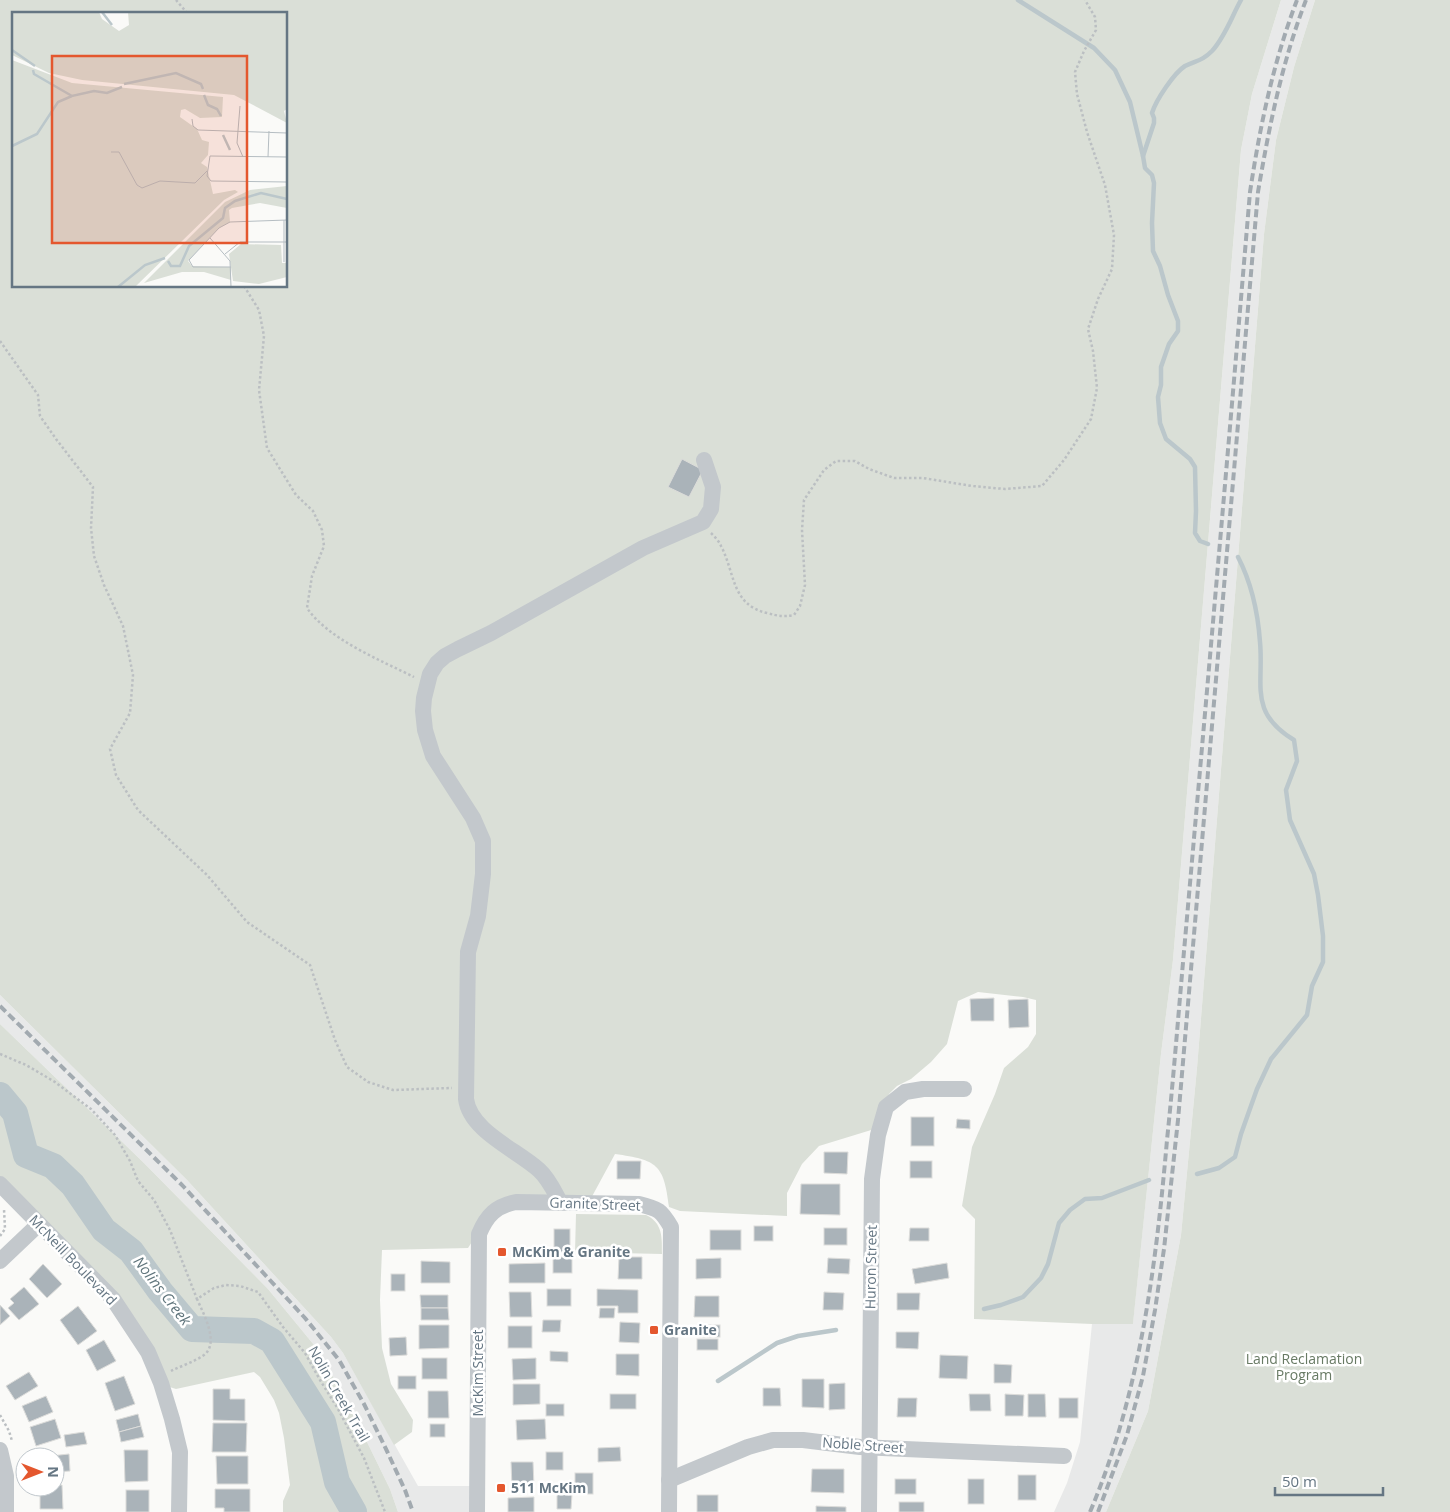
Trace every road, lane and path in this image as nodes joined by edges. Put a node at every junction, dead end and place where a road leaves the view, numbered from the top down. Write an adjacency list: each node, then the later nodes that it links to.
1 (176, 0): 3 (path)
2 (1085, 0): 7 (path)
3 (186, 12)
4 (245, 288): 8 (path)
5 (0, 341): 10 (path)
6 (704, 460): 7 (street)
7 (703, 522): 8 (street)
8 (427, 684): 10 (street)
9 (0, 1054): 19 (path)
10 (467, 1088): 13 (street)
11 (964, 1089): 21 (street, Huron Street)
12 (0, 1184): 15 (street, McNeill Boulevard)
13 (560, 1202): 16 (street, Granite Street); 24 (street, Granite Street)
14 (4, 1208): 17 (path)
15 (39, 1224): 18 (street); 20 (street, McNeill Boulevard)
16 (479, 1234): 28 (street, McKim Street)
17 (0, 1236)
18 (0, 1261)
19 (196, 1299): 20 (path); 27 (path, Nolin Creek Trail)
20 (158, 1377): 26 (street, McNeill Boulevard)
21 (871, 1447): 23 (street, Noble Street); 24 (street, Noble Street); 30 (street, Huron Street)
22 (0, 1450): 25 (street)
23 (1064, 1456)
24 (669, 1480): 29 (street, Granite Street)
25 (6, 1512)
26 (179, 1512)
27 (385, 1512)
28 (477, 1512)
29 (669, 1512)
30 (869, 1512)

